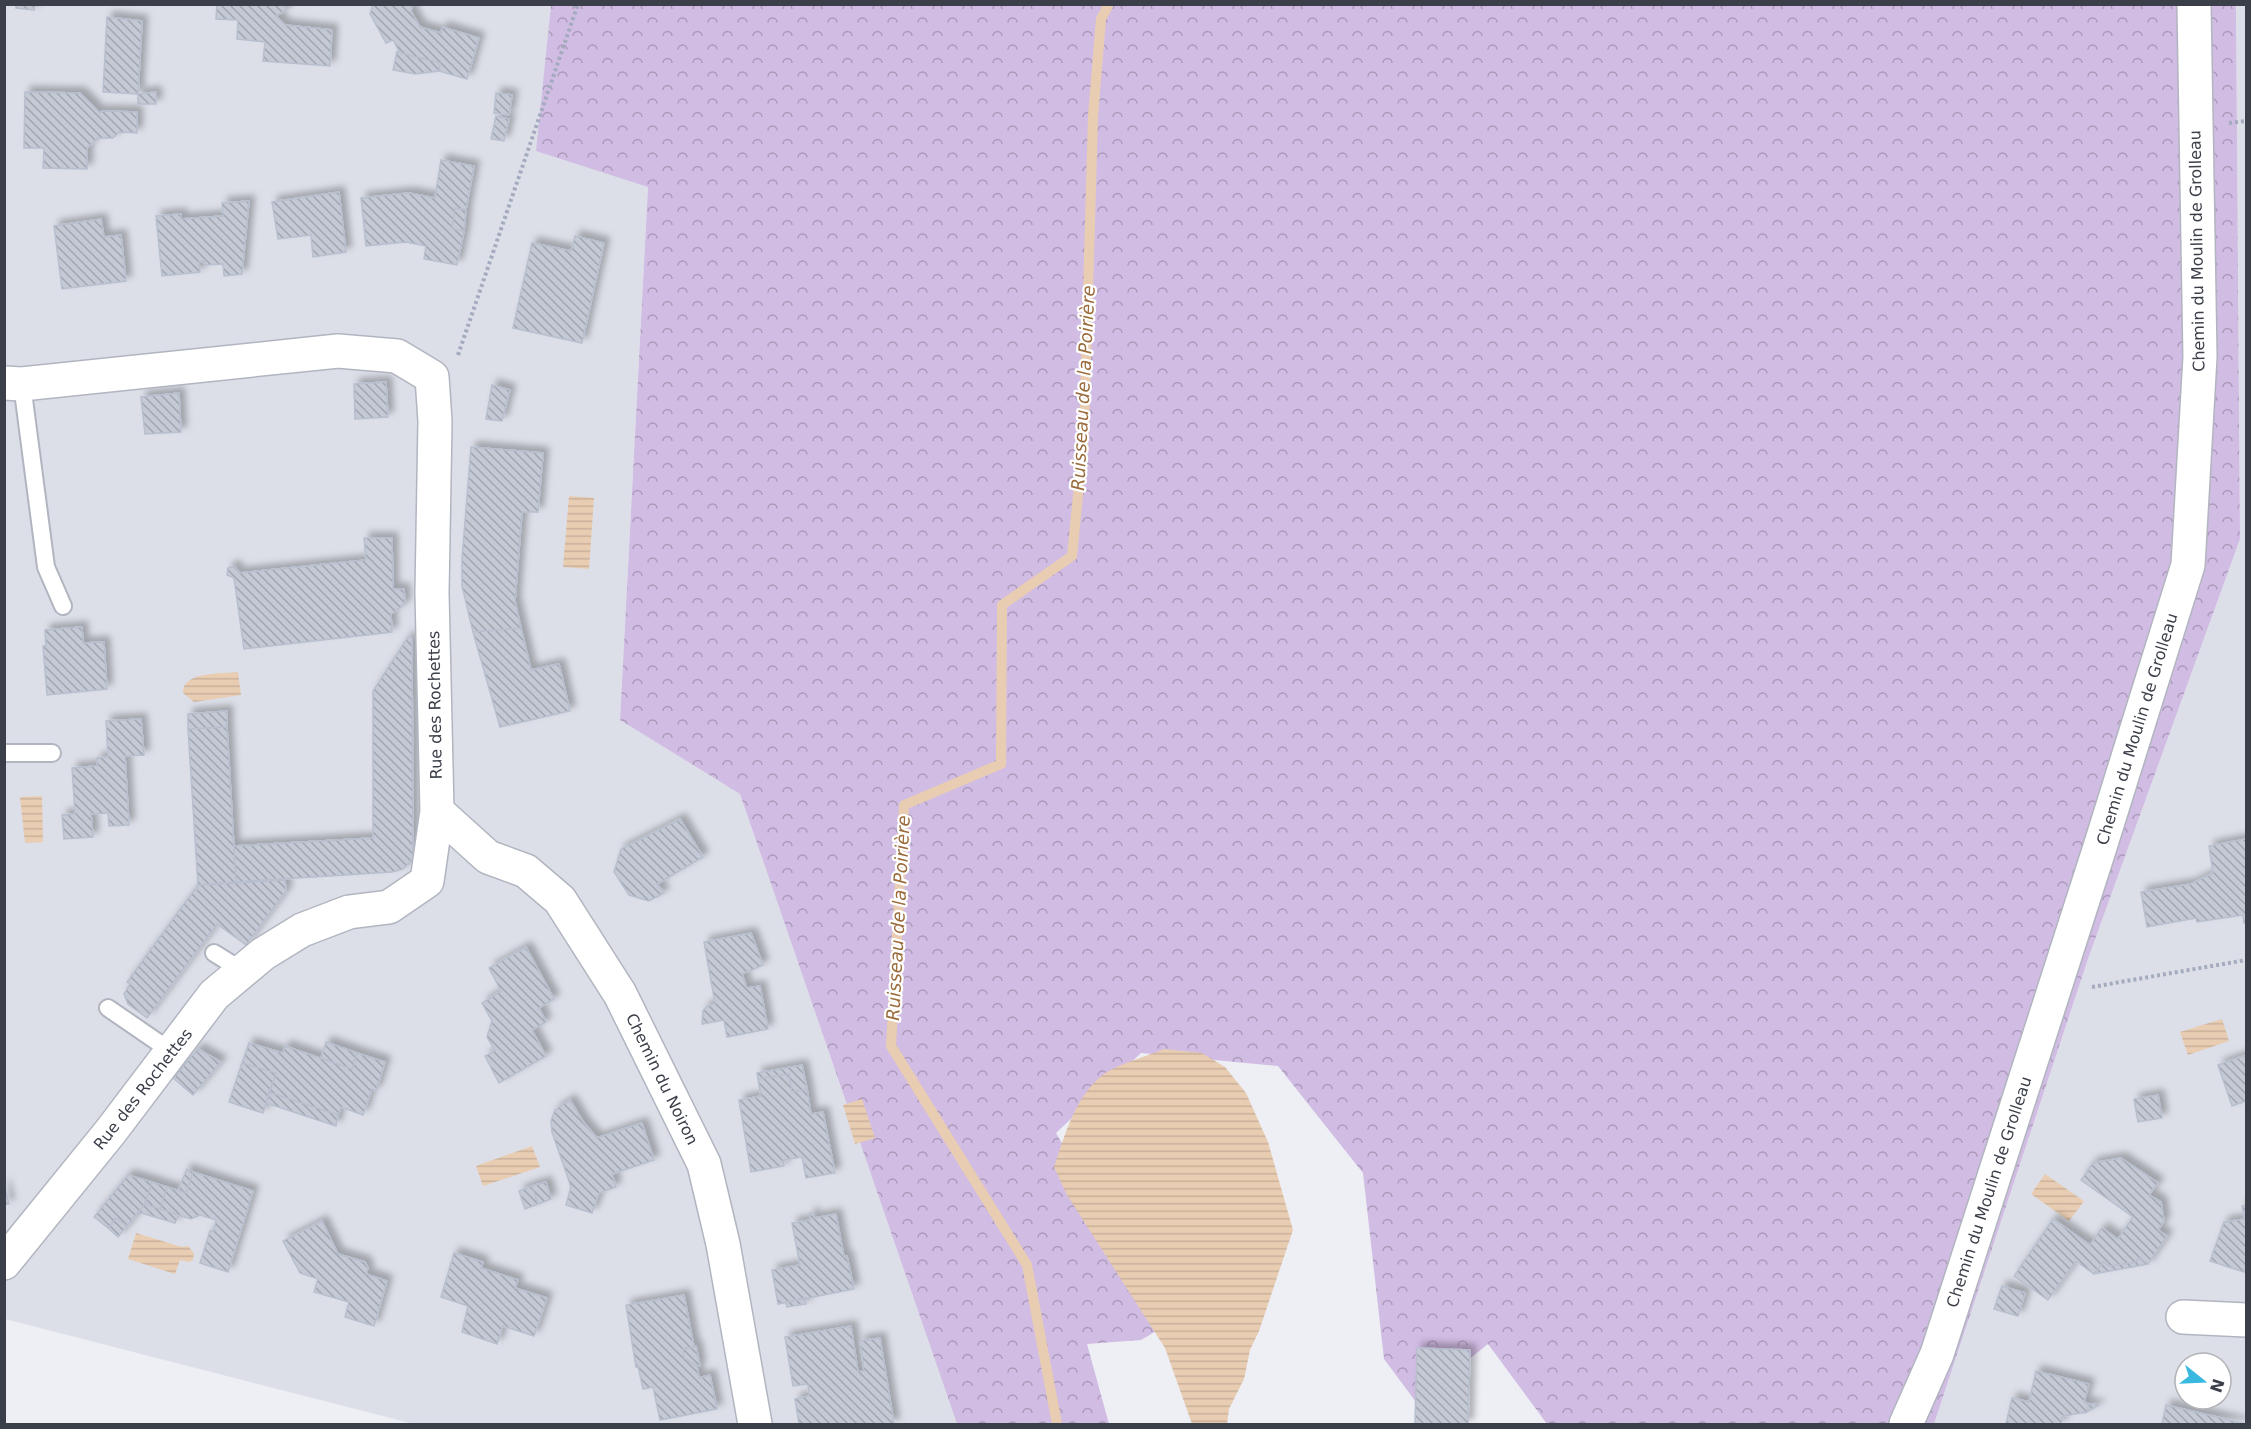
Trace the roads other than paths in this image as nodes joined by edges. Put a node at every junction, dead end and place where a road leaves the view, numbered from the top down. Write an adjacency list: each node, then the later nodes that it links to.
1 (2194, 4): 15 (street, Chemin du Moulin de Grolleau)
2 (13, 384): 3 (lane); 6 (street, Rue des Rochettes)
3 (63, 606)
4 (4, 753): 5 (lane)
5 (51, 753)
6 (437, 811): 8 (street, Rue des Rochettes); 14 (street, Chemin du Noiron)
7 (214, 953): 8 (lane)
8 (243, 971): 10 (street, Rue des Rochettes)
9 (108, 1008): 10 (lane)
10 (172, 1052): 11 (street, Rue des Rochettes)
11 (4, 1263)
12 (2184, 1317): 13 (street)
13 (2247, 1320)
14 (755, 1425)
15 (1906, 1425)

